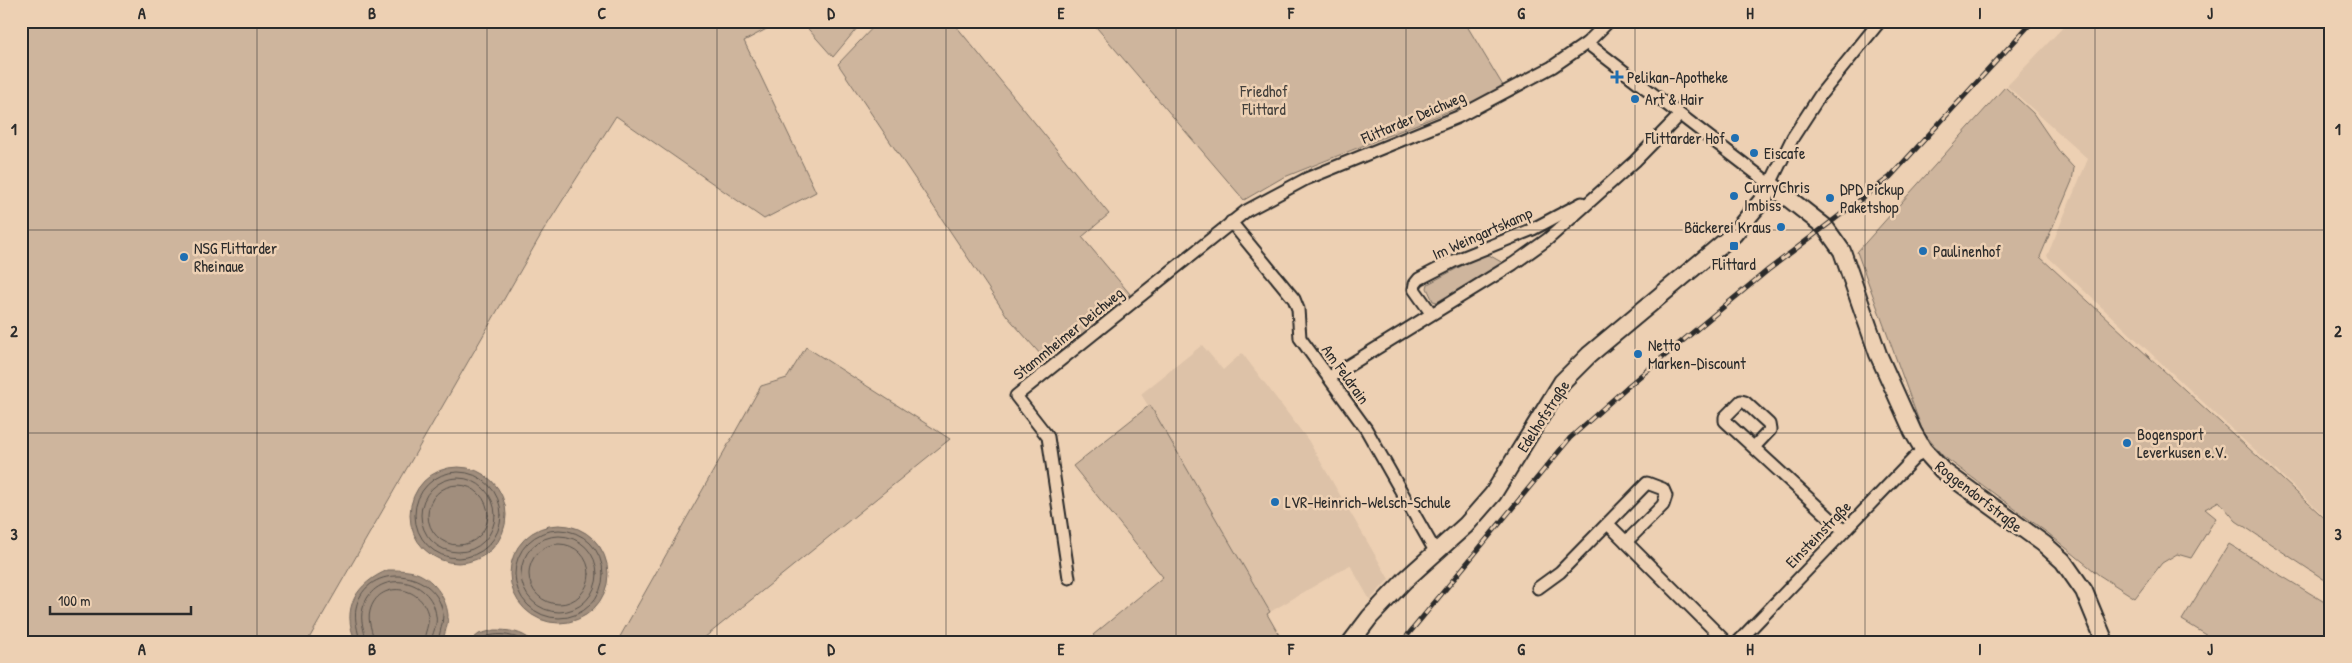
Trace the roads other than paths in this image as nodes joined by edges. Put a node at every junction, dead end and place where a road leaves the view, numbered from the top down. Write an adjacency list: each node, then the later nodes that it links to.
1 (1609, 21): 3 (street, Flittarder Deichweg)
2 (1880, 21): 6 (street)
3 (1596, 26): 4 (street, Flittarder Deichweg)
4 (1587, 42): 5 (street); 8 (street, Flittarder Deichweg)
5 (1680, 115): 6 (street); 7 (street, Im Weingartskamp)
6 (1770, 184): 13 (street, Roggendorfstraße); 17 (street, Edelhofstraße)
7 (1593, 196): 10 (street, Im Weingartskamp); 10 (street, Im Weingartskamp)
8 (1246, 211): 9 (street, Stammheimer Deichweg)
9 (1231, 222): 11 (street, Am Feldrain); 18 (street, Stammheimer Deichweg)
10 (1431, 313): 11 (street, Im Weingartskamp)
11 (1330, 377): 17 (street, Am Feldrain)
12 (1754, 447): 15 (street)
13 (1923, 449): 15 (street, Einsteinstraße); 23 (street, Roggendorfstraße)
14 (1608, 524): 16 (street); 16 (street); 19 (street)
15 (1844, 531): 22 (street, Einsteinstraße)
16 (1626, 542): 21 (street)
17 (1435, 551): 20 (street, Edelhofstraße)
18 (1069, 578)
19 (1538, 588)
20 (1351, 642)
21 (1726, 642)
22 (1738, 642)
23 (2105, 642)

